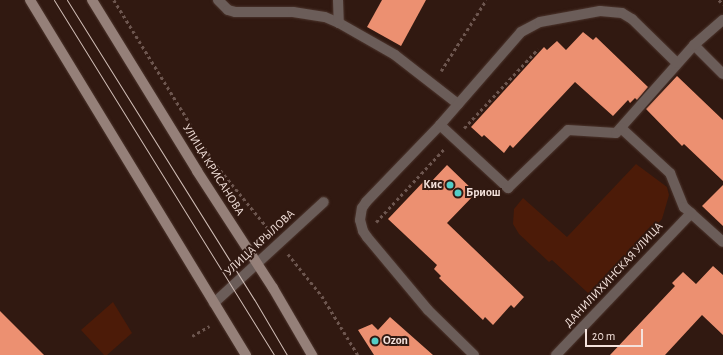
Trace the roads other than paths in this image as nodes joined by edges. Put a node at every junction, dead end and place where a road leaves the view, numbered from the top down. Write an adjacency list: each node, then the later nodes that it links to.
1 (30, 0): 17 (main road)
2 (92, 0): 16 (main road, УЛИЦА КРИСАНОВА)
3 (218, 0): 6 (street)
4 (338, 0): 6 (street)
5 (723, 20): 7 (street)
6 (339, 23): 10 (street)
7 (694, 45): 8 (street); 9 (street)
8 (677, 63): 10 (street); 12 (street)
9 (723, 74)
10 (458, 104): 11 (street)
11 (440, 125): 12 (street); 20 (street)
12 (622, 128): 14 (street)
13 (324, 202): 16 (street, УЛИЦА КРЫЛОВА)
14 (691, 213): 15 (street); 21 (street, ДАНИЛИХИНСКАЯ УЛИЦА)
15 (723, 242)
16 (257, 263): 17 (street, УЛИЦА КРЫЛОВА); 19 (main road, УЛИЦА КРИСАНОВА)
17 (214, 303): 18 (main road)
18 (246, 355)
19 (312, 355)
20 (474, 355)
21 (556, 355)

